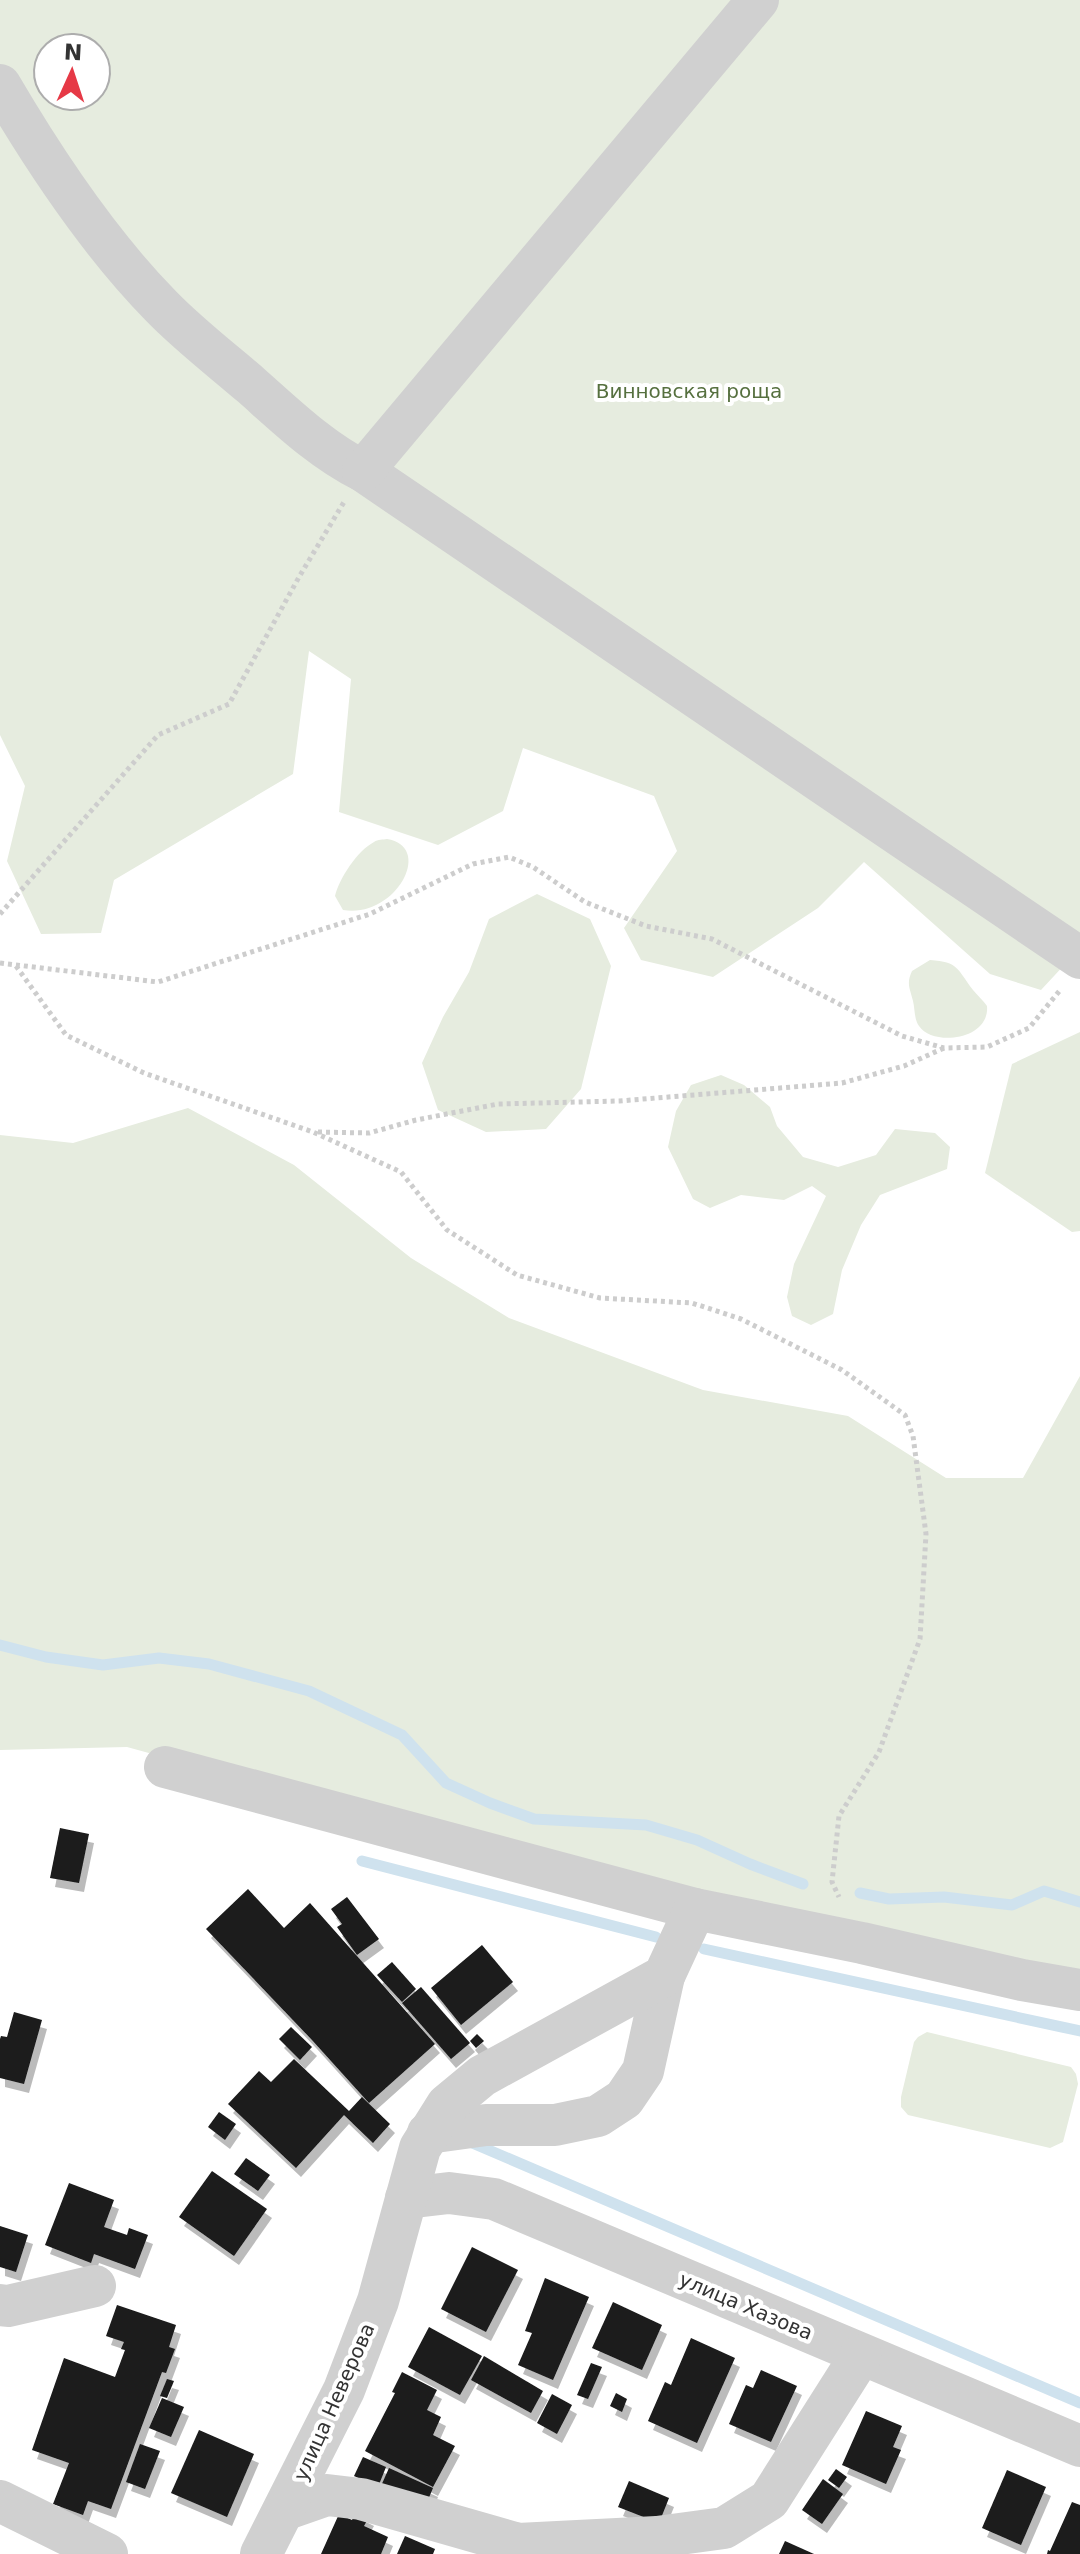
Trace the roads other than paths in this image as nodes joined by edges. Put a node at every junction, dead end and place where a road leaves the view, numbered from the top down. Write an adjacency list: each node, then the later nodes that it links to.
1 (758, 0): 3 (street)
2 (0, 85): 3 (street)
3 (363, 471): 4 (street)
4 (1072, 972)
5 (165, 1767): 6 (street)
6 (695, 1909): 7 (street); 8 (street)
7 (664, 1976): 9 (street, улица Неверова); 9 (street)
8 (1080, 1990)
9 (428, 2133): 10 (street, улица Неверова)
10 (406, 2198): 13 (street, улица Хазова); 16 (street, улица Неверова)
11 (95, 2286): 12 (street)
12 (0, 2305)
13 (861, 2355): 14 (street, улица Хазова); 17 (street)
14 (1080, 2446)
15 (0, 2501): 18 (street)
16 (284, 2510): 17 (street); 19 (street, улица Неверова)
17 (518, 2549)
18 (107, 2554)
19 (261, 2554)

